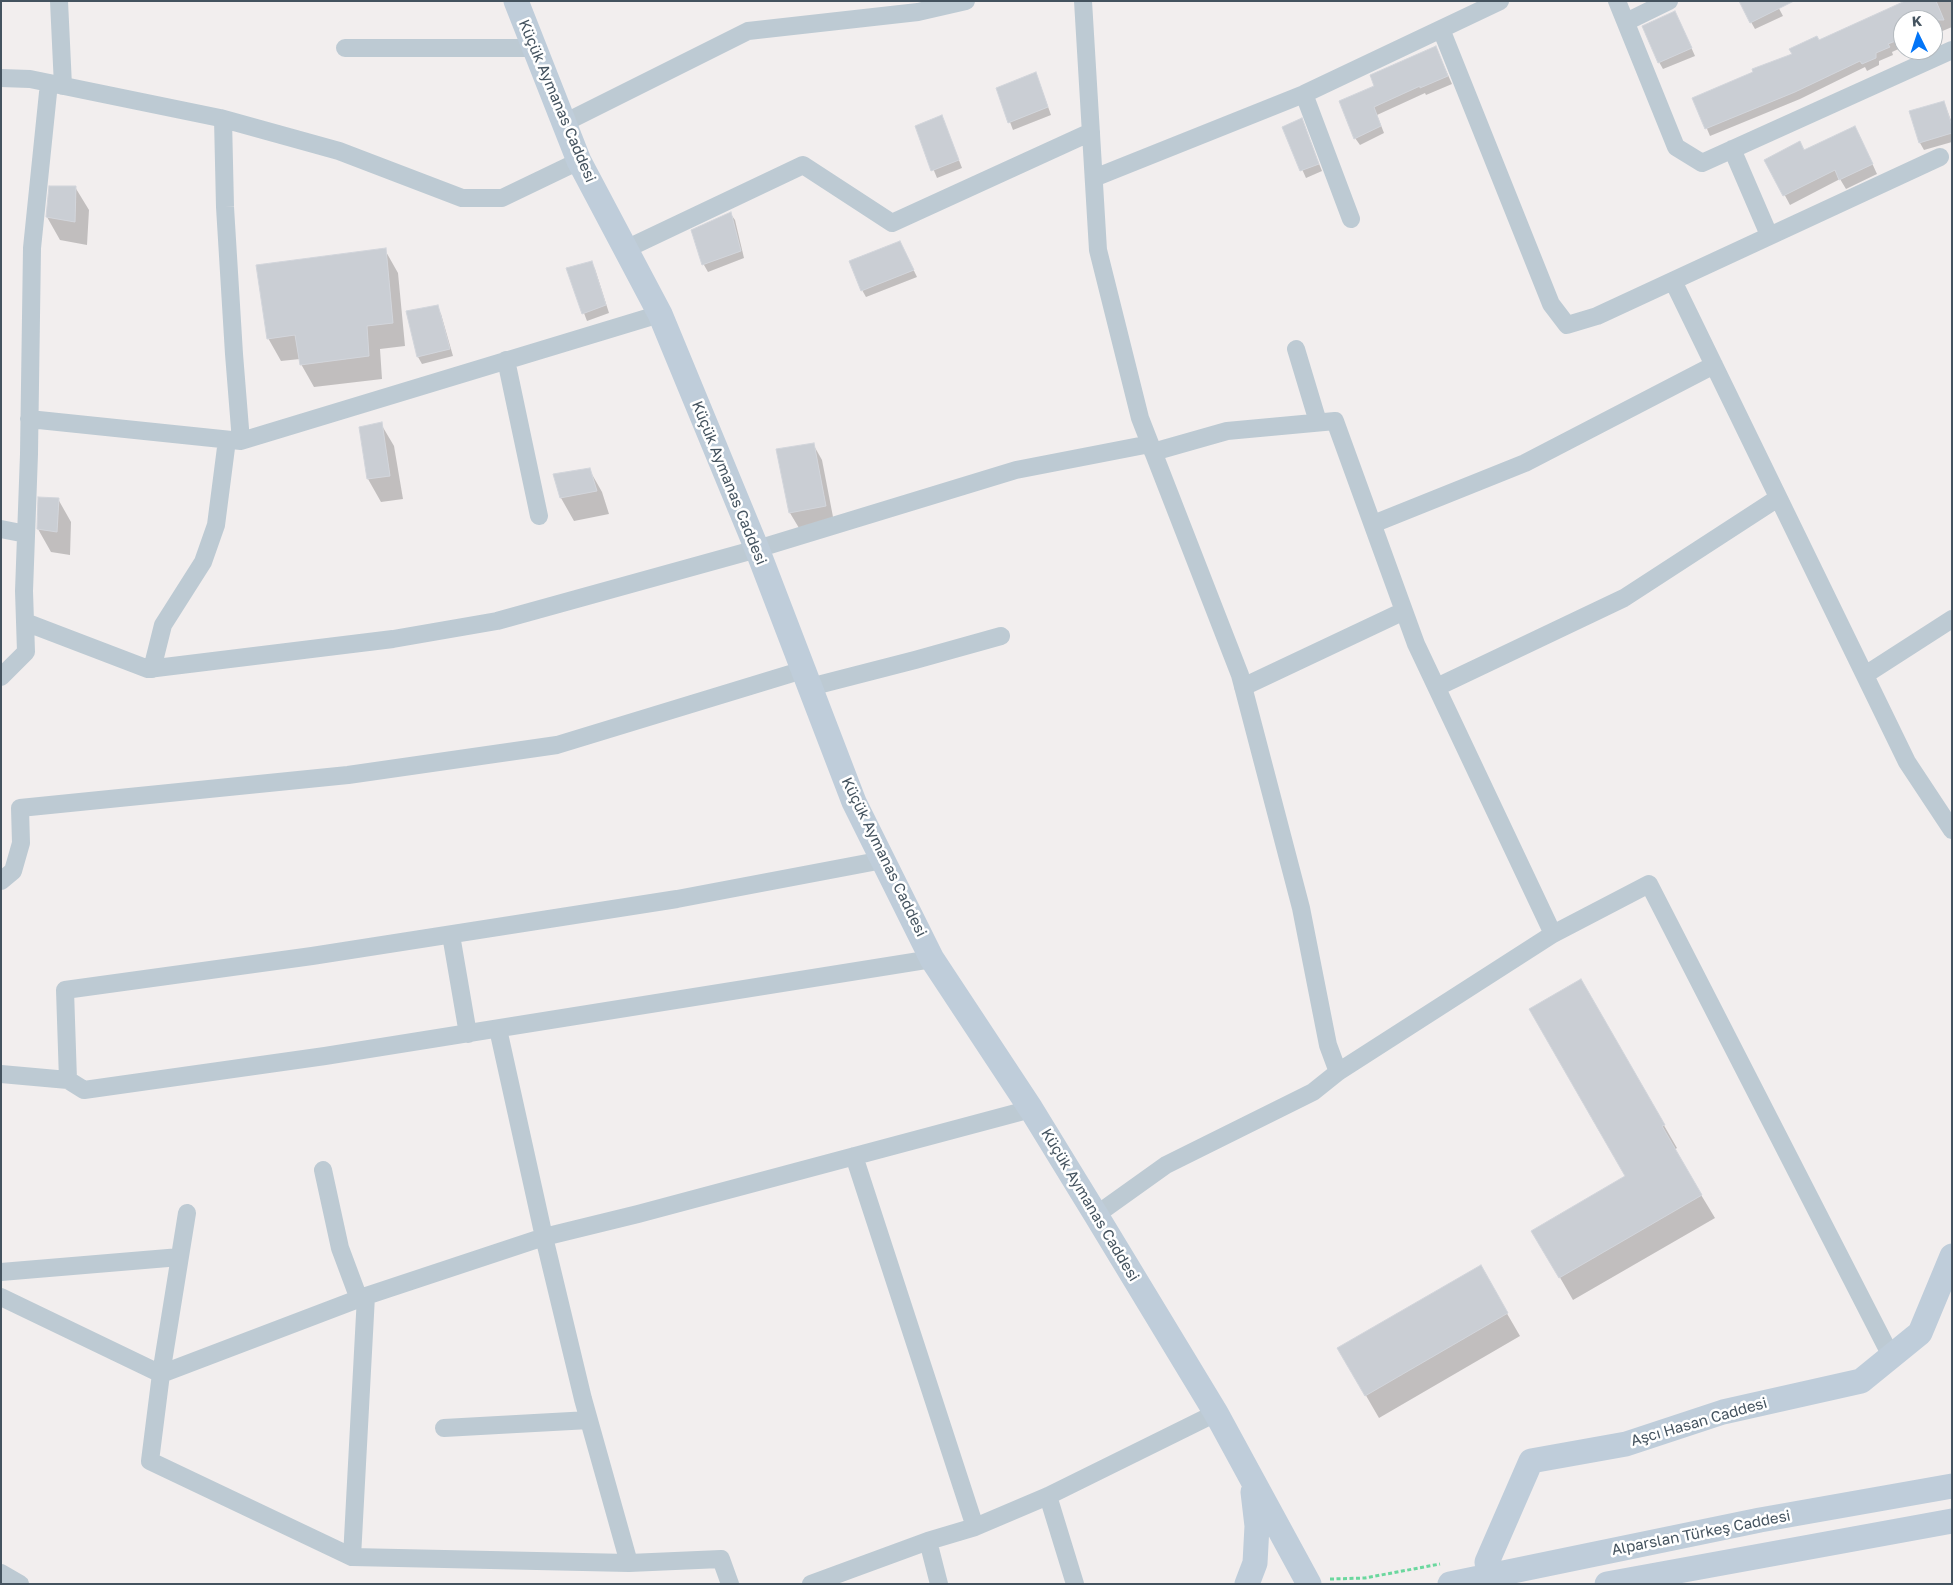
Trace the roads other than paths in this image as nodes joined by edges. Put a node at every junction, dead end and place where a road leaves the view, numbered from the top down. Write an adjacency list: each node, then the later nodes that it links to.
1 (59, 1): 14 (street)
2 (516, 1): 11 (street, Küçük Aymanas Caddesi)
3 (966, 1): 17 (street)
4 (1083, 1): 18 (street)
5 (1500, 1): 9 (street)
6 (1617, 1): 8 (street)
7 (1669, 1): 8 (street)
8 (1626, 22): 19 (street)
9 (1441, 29): 15 (street); 26 (street)
10 (346, 48): 11 (street)
11 (534, 48): 17 (street, Küçük Aymanas Caddesi)
12 (1952, 50): 19 (street)
13 (1, 78): 14 (street)
14 (56, 85): 16 (street); 31 (street)
15 (1304, 94): 22 (street); 23 (street)
16 (223, 119): 21 (street); 33 (street)
17 (564, 123): 21 (street, Küçük Aymanas Caddesi)
18 (1091, 132): 22 (street); 25 (street)
19 (1732, 149): 24 (street)
20 (1940, 157): 24 (street)
21 (578, 161): 25 (street, Küçük Aymanas Caddesi)
22 (1094, 178): 34 (street)
23 (1351, 219)
24 (1769, 235): 26 (street)
25 (626, 249): 27 (street, Küçük Aymanas Caddesi)
26 (1673, 281): 30 (street)
27 (660, 314): 29 (street); 40 (street, Küçük Aymanas Caddesi)
28 (1296, 349): 32 (street)
29 (506, 360): 33 (street); 36 (street)
30 (1714, 365): 35 (street); 37 (street)
31 (29, 419): 33 (street); 39 (street)
32 (1318, 422): 34 (street); 37 (street)
33 (234, 440): 45 (street)
34 (1151, 448): 40 (street); 49 (street)
35 (1778, 498): 46 (street); 50 (street)
36 (540, 516)
37 (1373, 524): 41 (street)
38 (1, 529): 39 (street)
39 (26, 534): 43 (street)
40 (756, 549): 45 (street); 48 (street, Küçük Aymanas Caddesi)
41 (1404, 611): 49 (street); 50 (street)
42 (1952, 619): 46 (street)
43 (25, 622): 45 (street); 47 (street)
44 (1001, 636): 48 (street)
45 (152, 669)
46 (1865, 675): 51 (street)
47 (1, 677)
48 (806, 678): 52 (street, Küçük Aymanas Caddesi); 53 (street)
49 (1243, 687): 59 (street)
50 (1437, 687): 54 (street)
51 (1952, 830)
52 (883, 860): 55 (street); 56 (street, Küçük Aymanas Caddesi)
53 (1, 881)
54 (1554, 934): 59 (street); 73 (street)
55 (451, 935): 58 (street); 61 (street)
56 (932, 959): 57 (street); 62 (street, Küçük Aymanas Caddesi)
57 (498, 1029): 58 (street); 67 (street)
58 (468, 1034): 61 (street)
59 (1338, 1072): 66 (street)
60 (1, 1074): 61 (street)
61 (68, 1080)
62 (1031, 1109): 63 (street); 66 (street, Küçük Aymanas Caddesi)
63 (854, 1156): 67 (street); 82 (street)
64 (323, 1170): 72 (street)
65 (187, 1214): 69 (street)
66 (1096, 1215): 75 (street, Küçük Aymanas Caddesi)
67 (544, 1237): 72 (street); 76 (street)
68 (1952, 1256): 73 (street, Aşcı Hasan Caddesi)
69 (180, 1257): 70 (street); 74 (street)
70 (1, 1272)
71 (1, 1297): 74 (street)
72 (362, 1297): 74 (street); 84 (street)
73 (1891, 1356): 87 (street, Aşcı Hasan Caddesi)
74 (161, 1374): 84 (street)
75 (1216, 1414): 78 (street, Küçük Aymanas Caddesi); 80 (street)
76 (589, 1420): 77 (street); 85 (street)
77 (444, 1428)
78 (1250, 1475): 93 (street); 94 (street, Küçük Aymanas Caddesi)
79 (1952, 1486): 87 (street, Alparslan Türkeş Caddesi)
80 (1048, 1496): 82 (street); 92 (street)
81 (1952, 1521): 96 (street)
82 (975, 1527): 83 (street)
83 (928, 1541): 90 (street); 91 (street)
84 (352, 1557): 85 (street)
85 (629, 1563): 89 (street)
86 (1, 1573): 88 (street)
87 (1489, 1577): 95 (street, Alparslan Türkeş Caddesi)
88 (20, 1584)
89 (730, 1584)
90 (811, 1584)
91 (939, 1584)
92 (1075, 1584)
93 (1247, 1584)
94 (1309, 1584)
95 (1450, 1584)
96 (1607, 1584)

